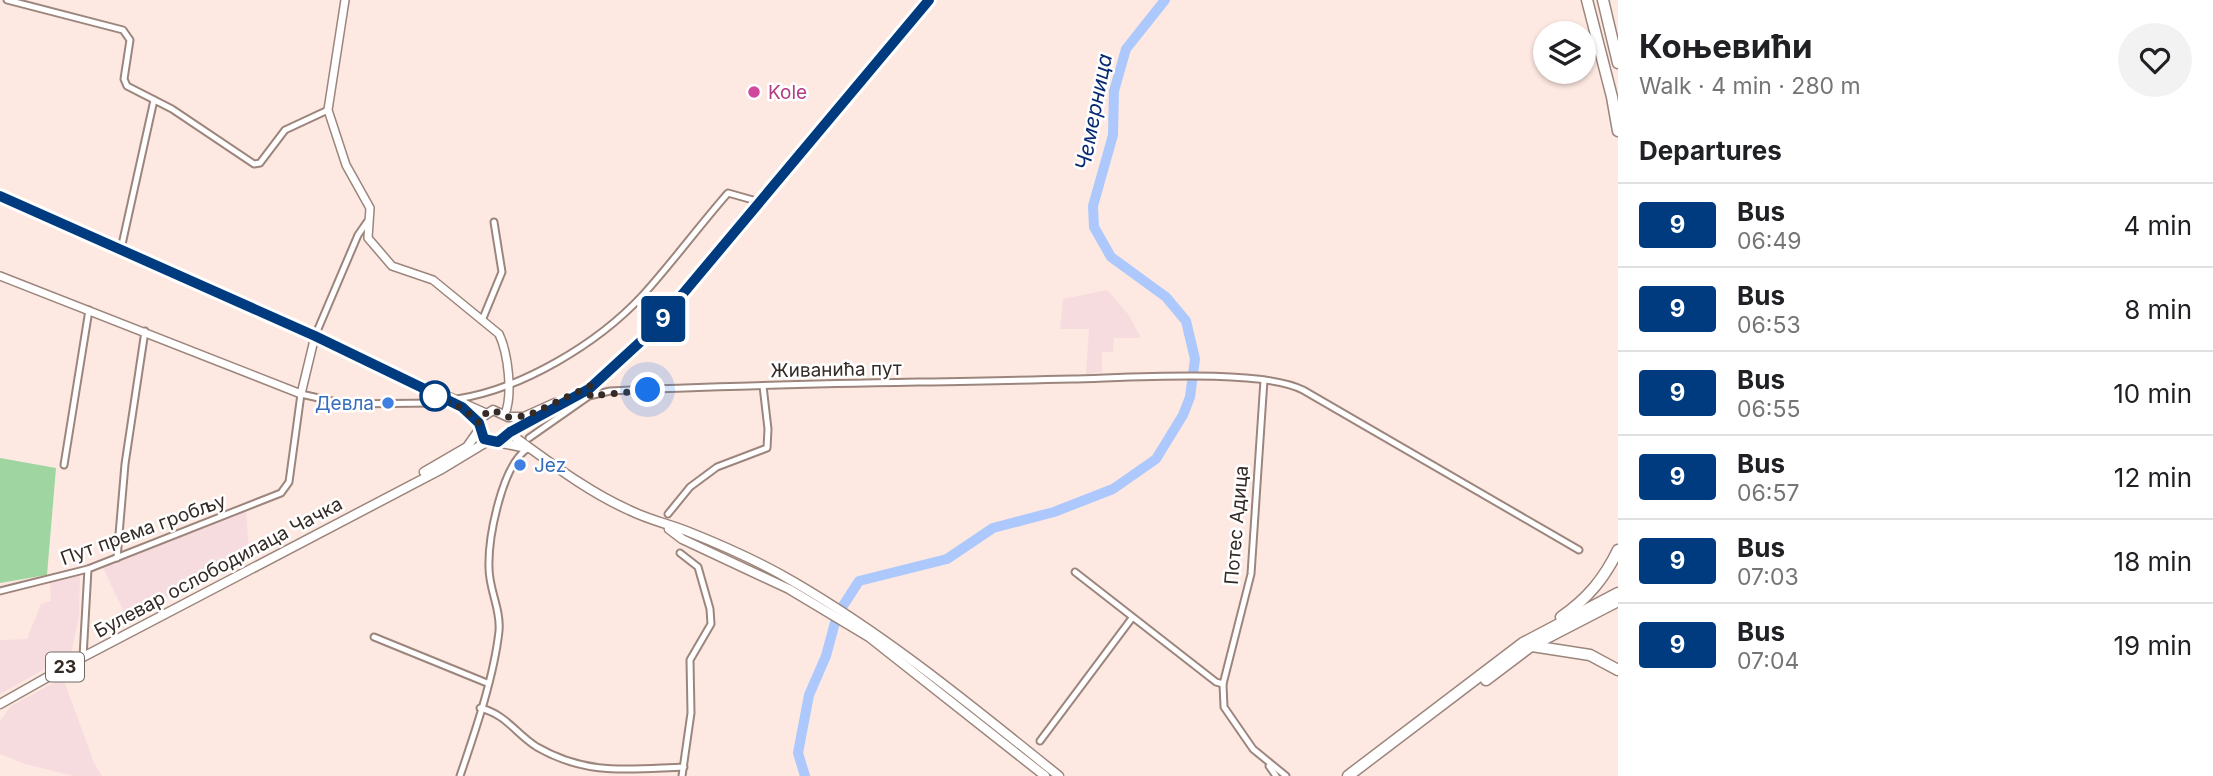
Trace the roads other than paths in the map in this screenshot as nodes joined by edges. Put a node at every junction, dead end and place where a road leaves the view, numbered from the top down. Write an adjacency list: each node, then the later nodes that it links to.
1 (6, 0): 7 (street)
2 (345, 0): 8 (street)
3 (1587, 0): 9 (highway)
4 (1603, 0): 6 (highway)
5 (924, 2): 11 (main road)
6 (1618, 63)
7 (154, 100): 8 (street); 14 (street)
8 (328, 110): 12 (street)
9 (1618, 131)
10 (0, 196): 14 (street)
11 (761, 202): 21 (street); 23 (main road)
12 (367, 222): 17 (street); 19 (street)
13 (494, 222): 17 (street)
14 (121, 249): 19 (street)
15 (0, 276): 16 (street)
16 (89, 309): 18 (street); 35 (street)
17 (483, 318): 21 (street)
18 (145, 331): 24 (street); 41 (street)
19 (315, 336): 24 (street); 25 (street)
20 (1264, 380): 22 (street, Живанића пут); 38 (street); 54 (street, Потес Адица)
21 (508, 386): 25 (street); 28 (street)
22 (763, 386): 23 (street, Живанића пут); 37 (street)
23 (590, 390): 28 (main road); 29 (main road); 34 (street, Живанића пут)
24 (301, 394): 26 (street); 41 (street, Пут према гробљу)
25 (453, 401): 27 (street); 30 (street)
26 (435, 403)
27 (486, 413): 28 (main road); 30 (main road, 23)
28 (503, 414): 31 (main road)
29 (531, 422): 31 (main road); 34 (main road)
30 (479, 426): 32 (main road); 36 (main road, Булевар ослободилаца Чачка / 23)
31 (510, 432): 33 (main road); 34 (main road)
32 (488, 441): 33 (main road); 36 (main road, Булевар ослободилаца Чачка / 23)
33 (501, 441): 34 (main road)
34 (527, 445): 48 (main road); 53 (street, Живанића пут)
35 (64, 466)
36 (415, 480): 51 (main road, Булевар ослободилаца Чачка / 23)
37 (668, 514)
38 (1579, 550)
39 (1618, 550): 50 (highway)
40 (680, 553): 59 (street)
41 (117, 558): 42 (street, Пут према гробљу)
42 (88, 569): 44 (street, Пут према гробљу); 51 (street)
43 (1075, 572): 47 (street)
44 (0, 591)
45 (1618, 593): 50 (highway)
46 (1618, 601): 50 (highway)
47 (1132, 618): 54 (street); 57 (street)
48 (870, 633): 62 (main road); 63 (main road)
49 (374, 636): 53 (street)
50 (1527, 645): 52 (highway); 66 (highway); 67 (highway)
51 (83, 657): 55 (main road, Булевар ослободилаца Чачка / 23)
52 (1618, 670)
53 (487, 683): 56 (street)
54 (1223, 684): 58 (street)
55 (0, 704)
56 (480, 708): 59 (street); 60 (street)
57 (1040, 740)
58 (1265, 761): 64 (street); 65 (street)
59 (684, 767): 61 (street)
60 (460, 776)
61 (682, 776)
62 (1045, 776)
63 (1059, 776)
64 (1276, 776)
65 (1286, 776)
66 (1348, 776)
67 (1356, 776)

